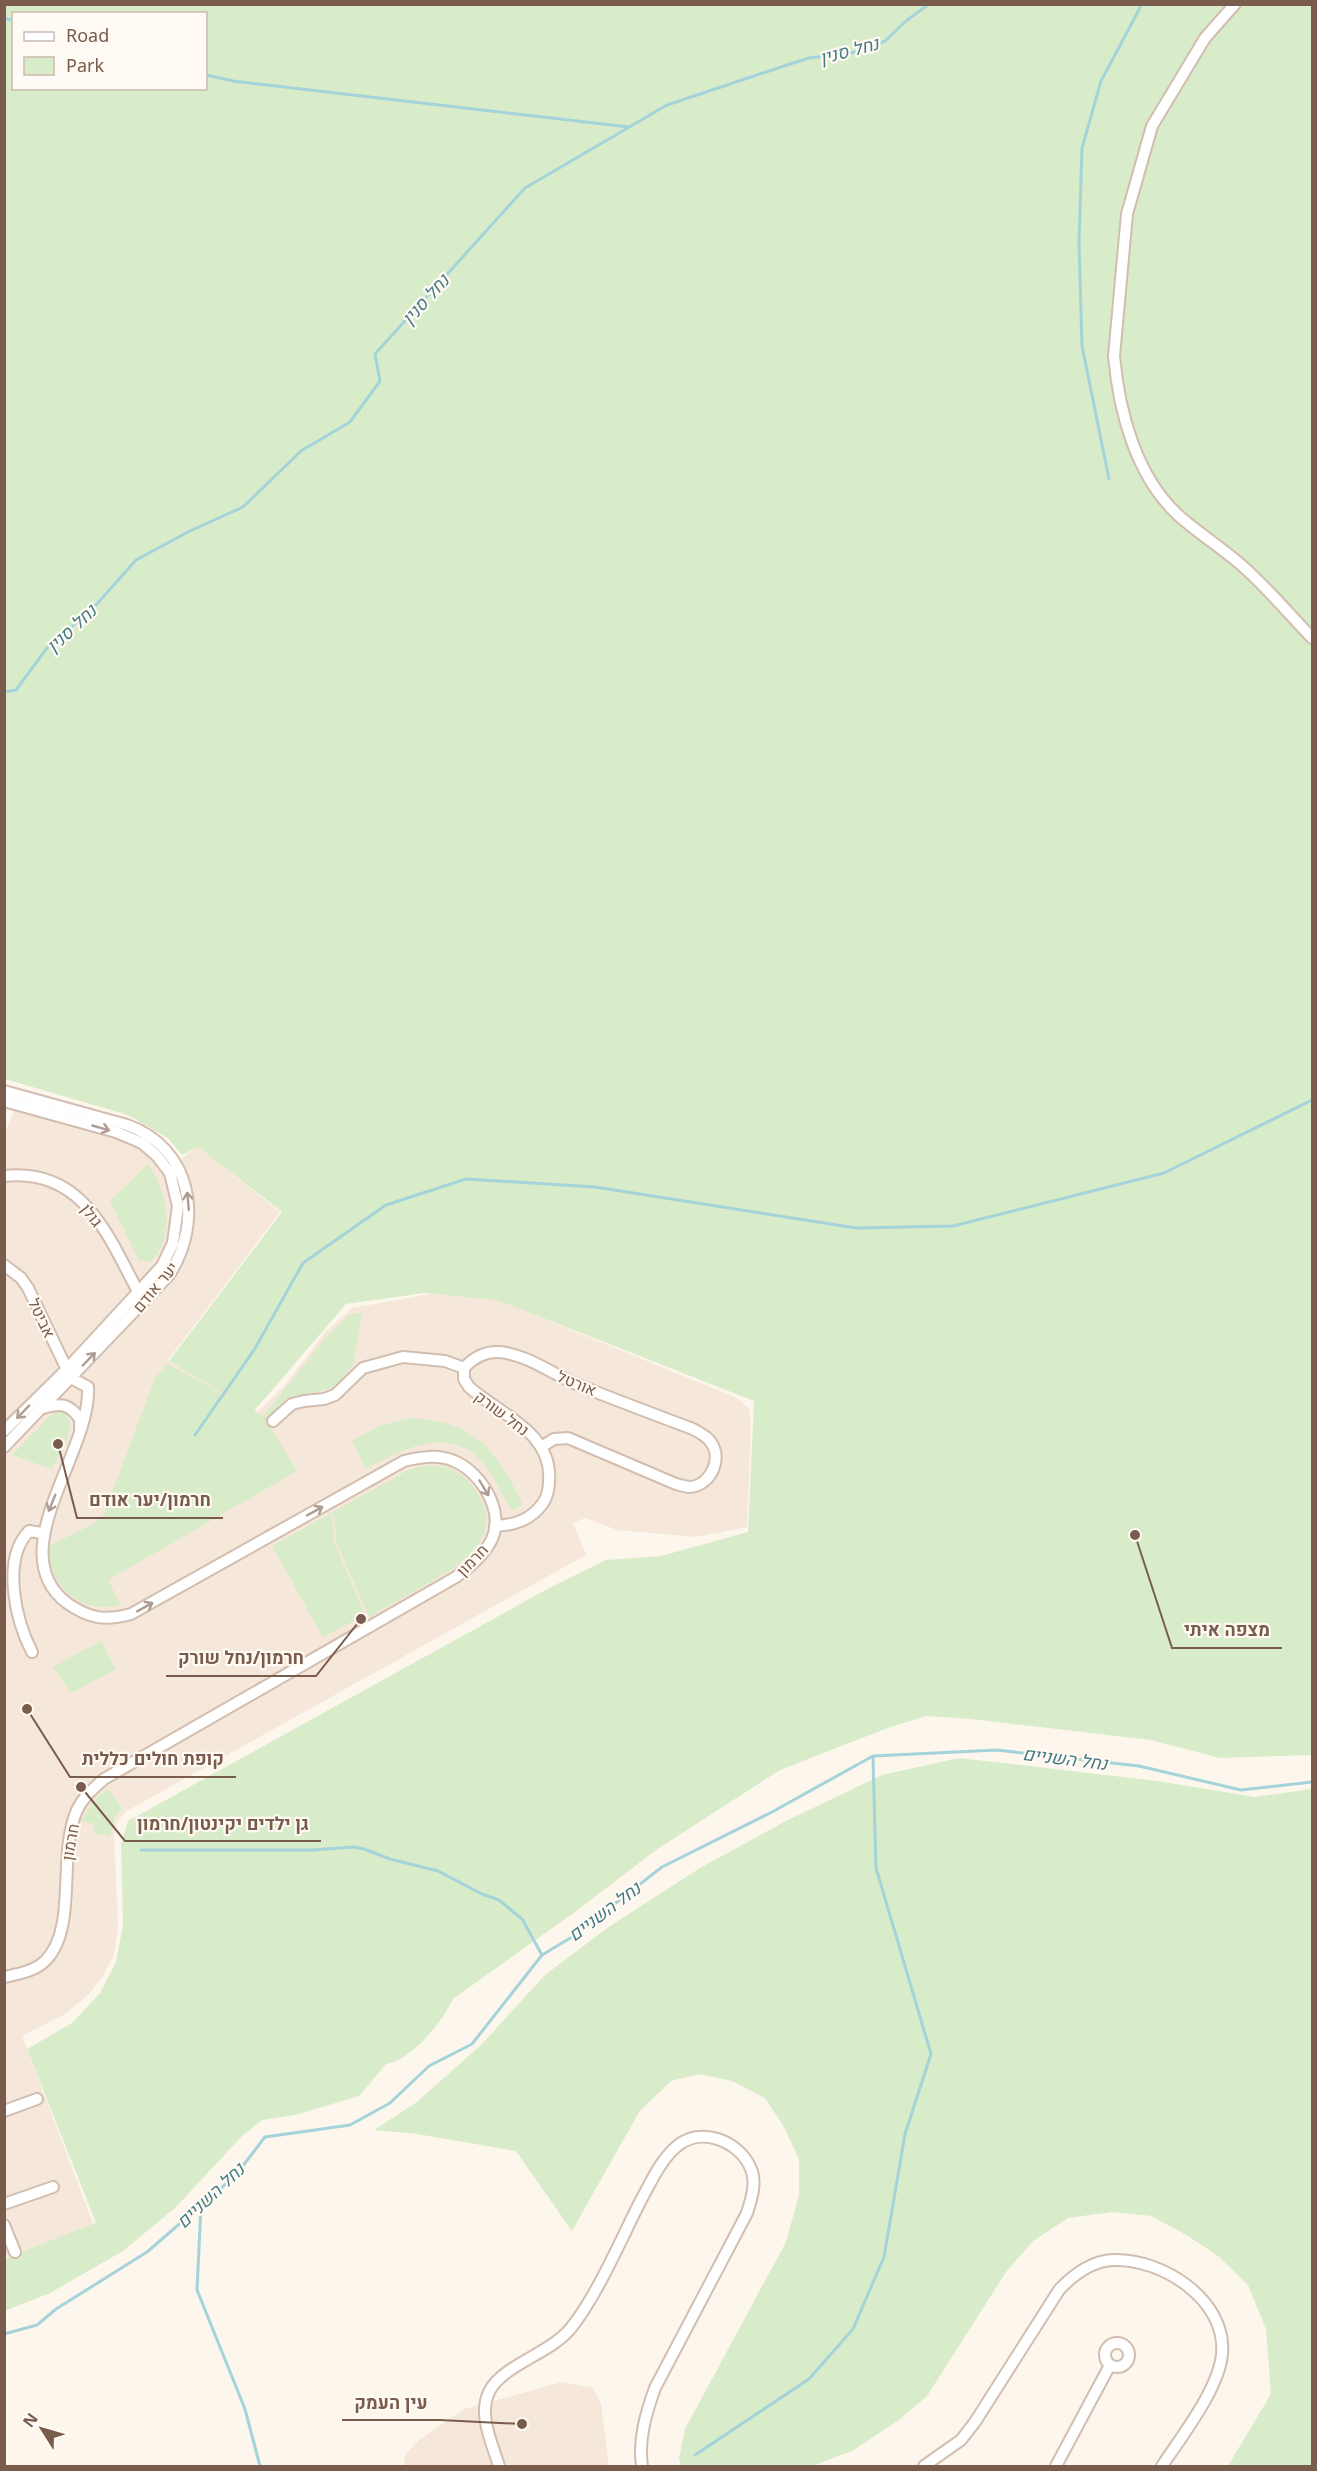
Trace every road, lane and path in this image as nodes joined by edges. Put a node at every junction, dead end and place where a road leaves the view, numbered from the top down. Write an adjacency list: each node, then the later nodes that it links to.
1 (1235, 4): 2 (street)
2 (1312, 638)
3 (4, 1091): 7 (street, יער אודם, one-way to 3)
4 (4, 1101): 7 (street, יער אודם, one-way to 7)
5 (4, 1176): 7 (street, גולן)
6 (4, 1264): 9 (street, אביטל)
7 (141, 1298): 9 (street, יער אודם)
8 (464, 1368): 11 (street); 15 (street, נחל שורק); 15 (street, אורטל)
9 (69, 1373): 10 (street, יער אודם); 12 (street, יער אודם, one-way to 12); 13 (street, חרמון)
10 (42, 1408): 13 (street); 14 (street, יער אודם)
11 (273, 1421)
12 (4, 1431)
13 (81, 1431): 17 (street, חרמון, one-way to 17)
14 (4, 1447)
15 (541, 1447): 16 (street, נחל שורק)
16 (495, 1526): 17 (street, חרמון, one-way to 16); 19 (street, חרמון)
17 (42, 1533): 18 (street)
18 (32, 1652)
19 (4, 1977)
20 (37, 2099): 21 (street)
21 (4, 2111)
22 (53, 2187): 23 (street)
23 (4, 2204)
24 (4, 2225): 25 (street)
25 (15, 2252)
26 (1110, 2366): 30 (street)
27 (499, 2466): 28 (street)
28 (642, 2466)
29 (924, 2466): 31 (street)
30 (1056, 2466)
31 (1162, 2466)

